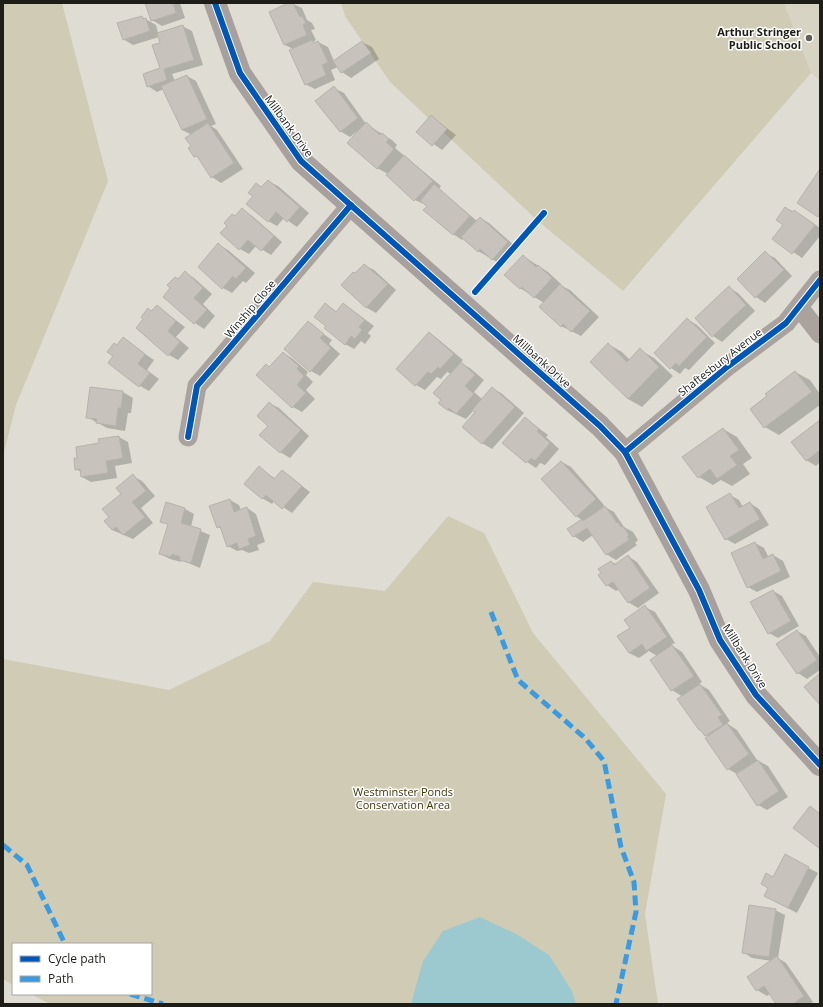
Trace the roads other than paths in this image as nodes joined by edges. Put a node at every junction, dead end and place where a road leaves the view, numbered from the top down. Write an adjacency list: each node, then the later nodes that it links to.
1 (215, 3): 2 (street, Millbank Drive)
2 (351, 205): 6 (street, Winship Close); 7 (street, Millbank Drive)
3 (820, 280): 4 (street, Shaftesbury Avenue)
4 (799, 307): 5 (street); 7 (street, Shaftesbury Avenue)
5 (820, 334)
6 (188, 437)
7 (625, 452): 8 (street, Millbank Drive)
8 (820, 765)

